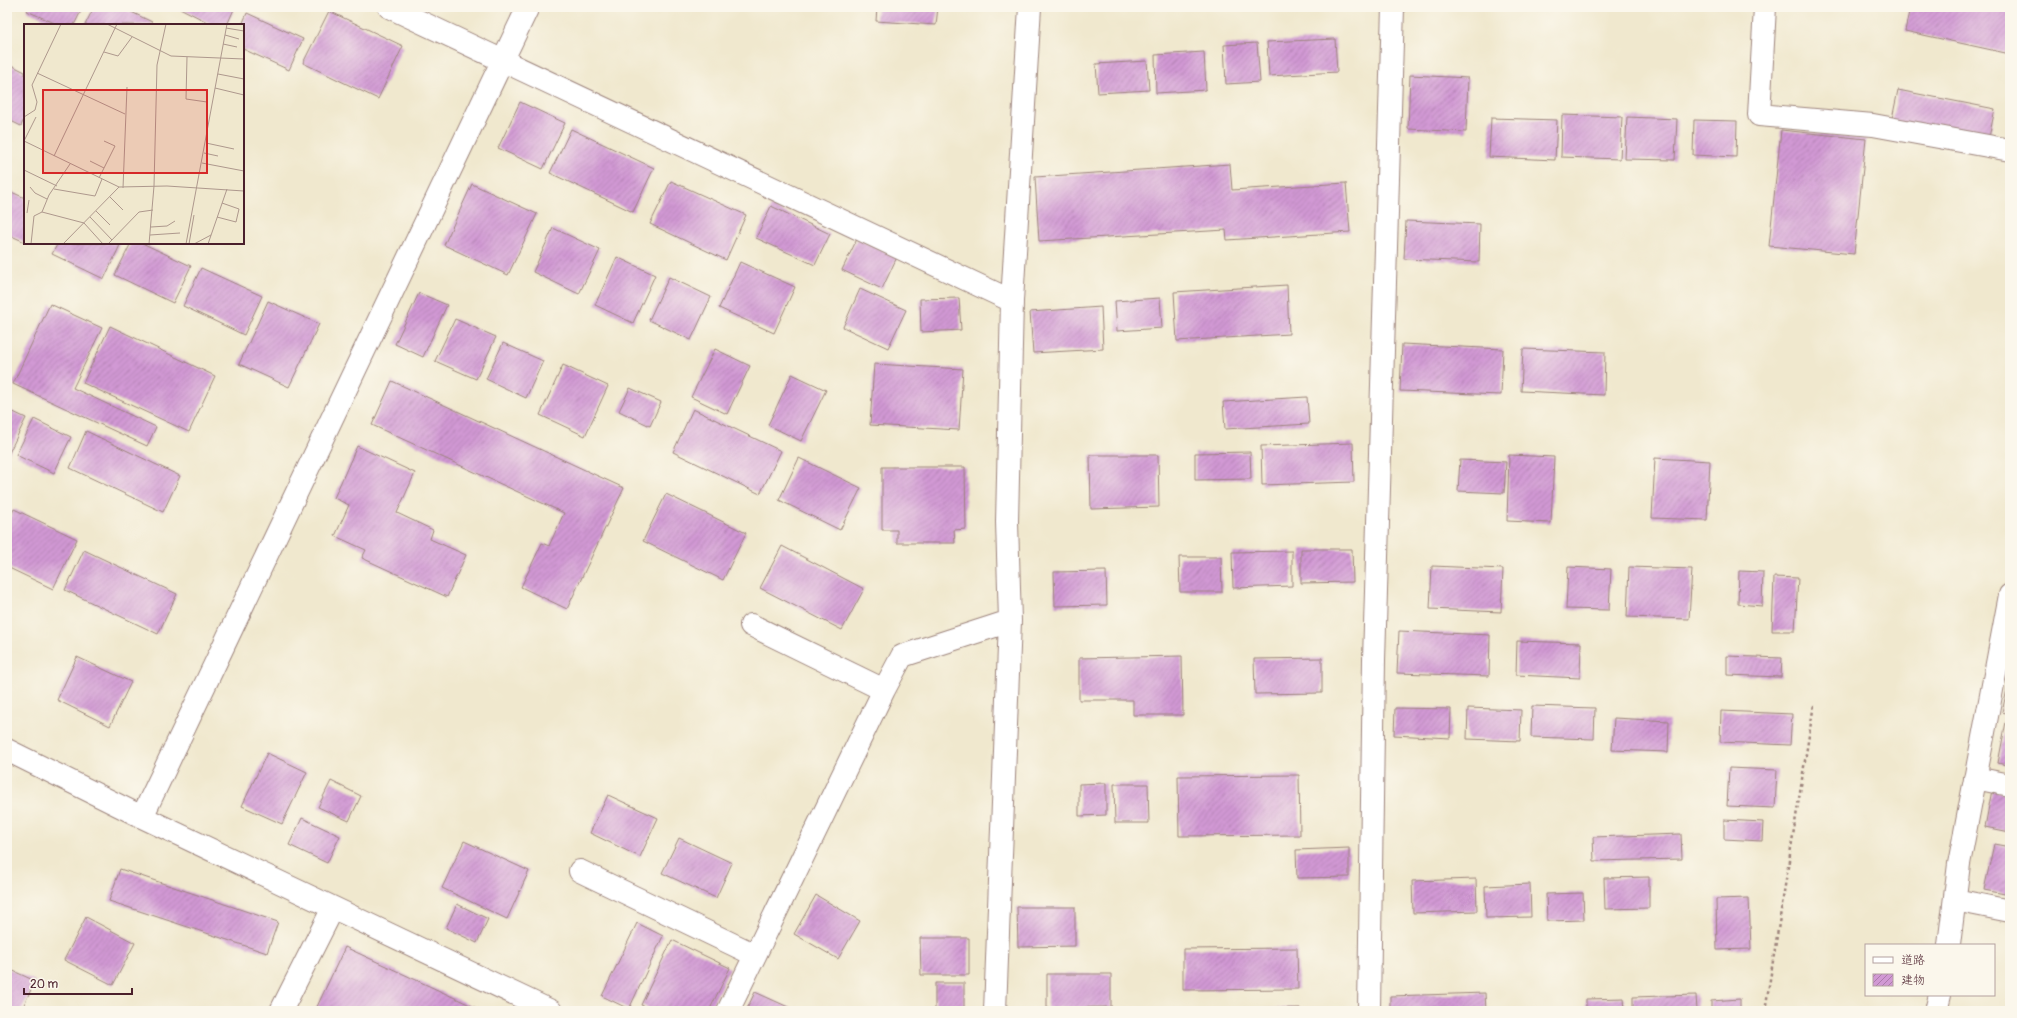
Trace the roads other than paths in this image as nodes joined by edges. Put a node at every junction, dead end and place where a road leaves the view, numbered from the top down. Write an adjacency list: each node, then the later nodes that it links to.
1 (389, 7): 6 (street)
2 (528, 7): 6 (street)
3 (1030, 7): 8 (street)
4 (1393, 7): 29 (street)
5 (1765, 7): 7 (street)
6 (503, 60): 8 (street); 17 (street)
7 (2010, 150)
8 (1012, 301): 10 (street)
9 (2010, 595): 12 (street)
10 (1010, 621): 13 (street); 28 (street)
11 (751, 626): 13 (street)
12 (2004, 652): 15 (street)
13 (884, 690): 23 (street)
14 (7, 750): 17 (street)
15 (1975, 778): 16 (street); 19 (street)
16 (2010, 785)
17 (142, 817): 20 (street)
18 (580, 871): 23 (street)
19 (1955, 900): 21 (street); 22 (street)
20 (334, 908): 25 (street); 26 (street)
21 (2010, 910)
22 (1949, 944)
23 (755, 955): 27 (street)
24 (1940, 996): 30 (street)
25 (280, 1011)
26 (551, 1011)
27 (728, 1011)
28 (995, 1011)
29 (1369, 1011)
30 (1936, 1011)

